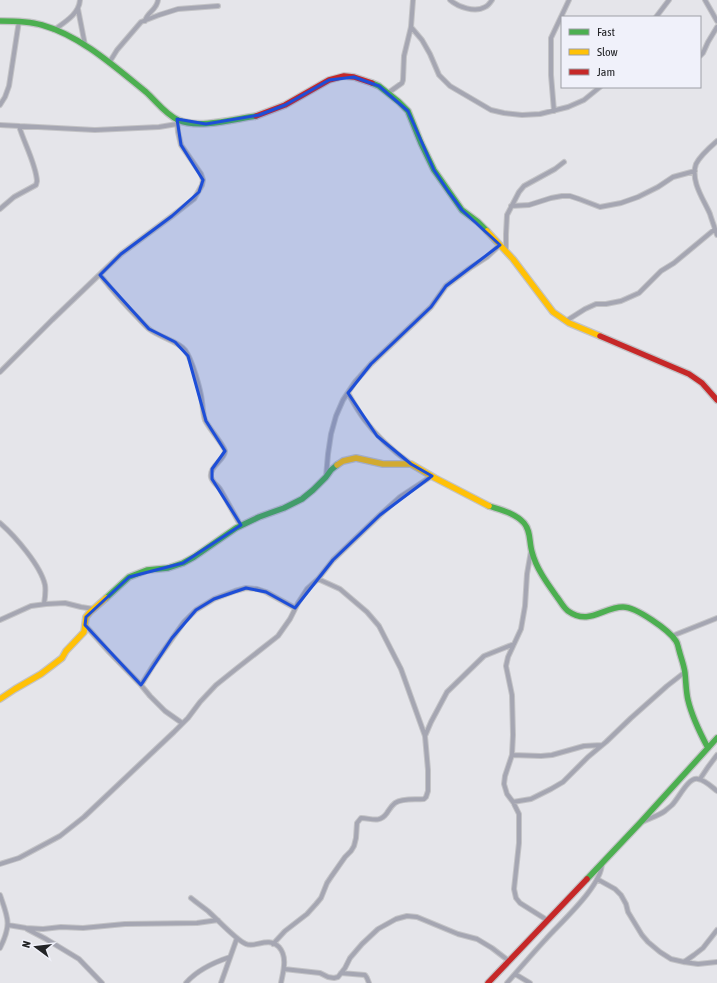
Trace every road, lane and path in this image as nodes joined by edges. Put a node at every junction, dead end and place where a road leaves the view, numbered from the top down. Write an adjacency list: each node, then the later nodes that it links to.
1 (80, 0): 10 (street)
2 (158, 0): 16 (street)
3 (414, 0): 18 (street)
4 (450, 0): 5 (street)
5 (492, 0)
6 (569, 0): 11 (street)
7 (669, 0): 12 (street)
8 (705, 0): 17 (street)
9 (218, 6): 16 (street)
10 (78, 9): 20 (street); 21 (street)
11 (561, 16)
12 (657, 16)
13 (561, 17): 27 (street)
14 (0, 21): 15 (street)
15 (19, 21): 20 (street); 26 (street)
16 (145, 21): 23 (street)
17 (717, 21)
18 (411, 27): 25 (street); 27 (street)
19 (717, 27): 22 (street)
20 (54, 30): 21 (street)
21 (85, 45): 23 (street)
22 (701, 55)
23 (110, 63): 28 (street)
24 (599, 88): 27 (street)
25 (388, 93): 28 (street); 38 (street)
26 (0, 105)
27 (554, 111)
28 (177, 122): 30 (street); 40 (street)
29 (0, 126): 30 (street)
30 (19, 126): 35 (street)
31 (717, 141): 33 (street)
32 (564, 162): 34 (street)
33 (694, 171): 34 (street); 36 (street)
34 (511, 206): 39 (street)
35 (0, 210)
36 (715, 229): 37 (street); 41 (street)
37 (717, 235)
38 (500, 245): 39 (street); 43 (street)
39 (506, 252): 41 (street)
40 (100, 275): 42 (street); 49 (street)
41 (566, 321): 44 (street)
42 (0, 372)
43 (348, 393): 45 (street); 47 (street)
44 (717, 400)
45 (411, 464): 46 (street); 47 (street)
46 (432, 476): 50 (street); 51 (street)
47 (326, 477): 49 (street)
48 (0, 523): 52 (street)
49 (241, 526): 53 (street)
50 (531, 551): 58 (street); 59 (street)
51 (318, 578): 54 (street); 64 (street)
52 (44, 604): 53 (street); 56 (street)
53 (94, 608): 57 (street)
54 (295, 608): 61 (street); 63 (street)
55 (717, 618): 58 (street)
56 (0, 620)
57 (85, 625): 61 (street); 62 (street)
58 (672, 636): 60 (street)
59 (514, 644): 64 (street); 68 (street)
60 (685, 672): 66 (street); 67 (street)
61 (141, 685): 63 (street)
62 (0, 699)
63 (182, 723): 75 (street)
64 (425, 736): 85 (street)
65 (717, 738): 67 (street)
66 (603, 745): 68 (street); 72 (street)
67 (708, 748): 73 (street)
68 (512, 755): 72 (street)
69 (717, 756): 70 (street)
70 (700, 779): 71 (street); 73 (street)
71 (717, 791)
72 (513, 802): 80 (street)
73 (640, 822): 74 (street)
74 (602, 861): 76 (street); 80 (street)
75 (0, 864)
76 (597, 879): 89 (street); 93 (street)
77 (0, 895): 81 (street)
78 (191, 898): 79 (street)
79 (218, 920): 82 (street); 84 (street)
80 (547, 920): 88 (street)
81 (8, 925): 82 (street); 86 (street)
82 (24, 928): 94 (street)
83 (717, 930): 89 (street)
84 (237, 938): 85 (street); 87 (street)
85 (273, 944): 91 (street)
86 (0, 948)
87 (230, 957): 95 (street); 96 (street)
88 (509, 961): 92 (street); 99 (street)
89 (684, 962): 90 (street)
90 (717, 962)
91 (284, 969): 92 (street); 97 (street)
92 (341, 973): 98 (street)
93 (515, 974): 100 (street); 101 (street)
94 (102, 983)
95 (186, 983)
96 (221, 983)
97 (281, 983)
98 (368, 983)
99 (488, 983)
100 (506, 983)
101 (530, 983)

